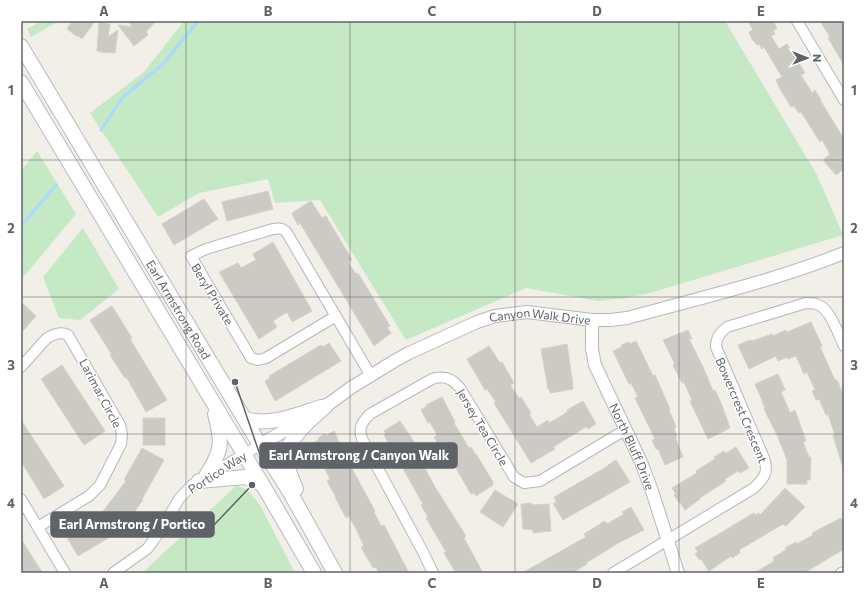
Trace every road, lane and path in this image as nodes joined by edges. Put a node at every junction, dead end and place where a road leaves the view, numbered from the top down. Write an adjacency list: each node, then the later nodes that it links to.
1 (797, 21): 4 (street)
2 (21, 46): 13 (main road, Earl Armstrong Road)
3 (21, 82): 11 (main road, Earl Armstrong Road)
4 (844, 100)
5 (844, 253): 7 (street, Canyon Walk Drive)
6 (336, 316): 6 (street, Beryl Private); 10 (street, Beryl Private)
7 (592, 320): 10 (street, Canyon Walk Drive); 14 (street, North Bluff Drive)
8 (844, 346): 22 (street, Bowercrest Crescent)
9 (21, 367): 20 (street, Larimar Circle)
10 (371, 376): 12 (street, Canyon Walk Drive)
11 (212, 400): 16 (main road, Earl Armstrong Road); 17 (main road)
12 (326, 406): 13 (main road); 15 (street, Canyon Walk Drive); 21 (main road)
13 (246, 419): 15 (main road, Earl Armstrong Road)
14 (625, 430): 22 (street, North Bluff Drive); 28 (street, Jersey Tea Circle)
15 (260, 445): 16 (street, Portico Way); 21 (main road, Earl Armstrong Road)
16 (244, 454): 17 (street, Portico Way); 18 (main road, Earl Armstrong Road)
17 (202, 478): 18 (main road); 25 (street, Portico Way)
18 (262, 484): 26 (main road, Earl Armstrong Road)
19 (21, 499): 20 (street)
20 (38, 527): 24 (street)
21 (310, 527): 27 (main road, Earl Armstrong Road)
22 (667, 541): 29 (street); 30 (street, North Bluff Drive)
23 (844, 572): 31 (street)
24 (65, 573)
25 (113, 573)
26 (314, 573)
27 (335, 573)
28 (432, 573)
29 (612, 573)
30 (678, 573)
31 (841, 573)

